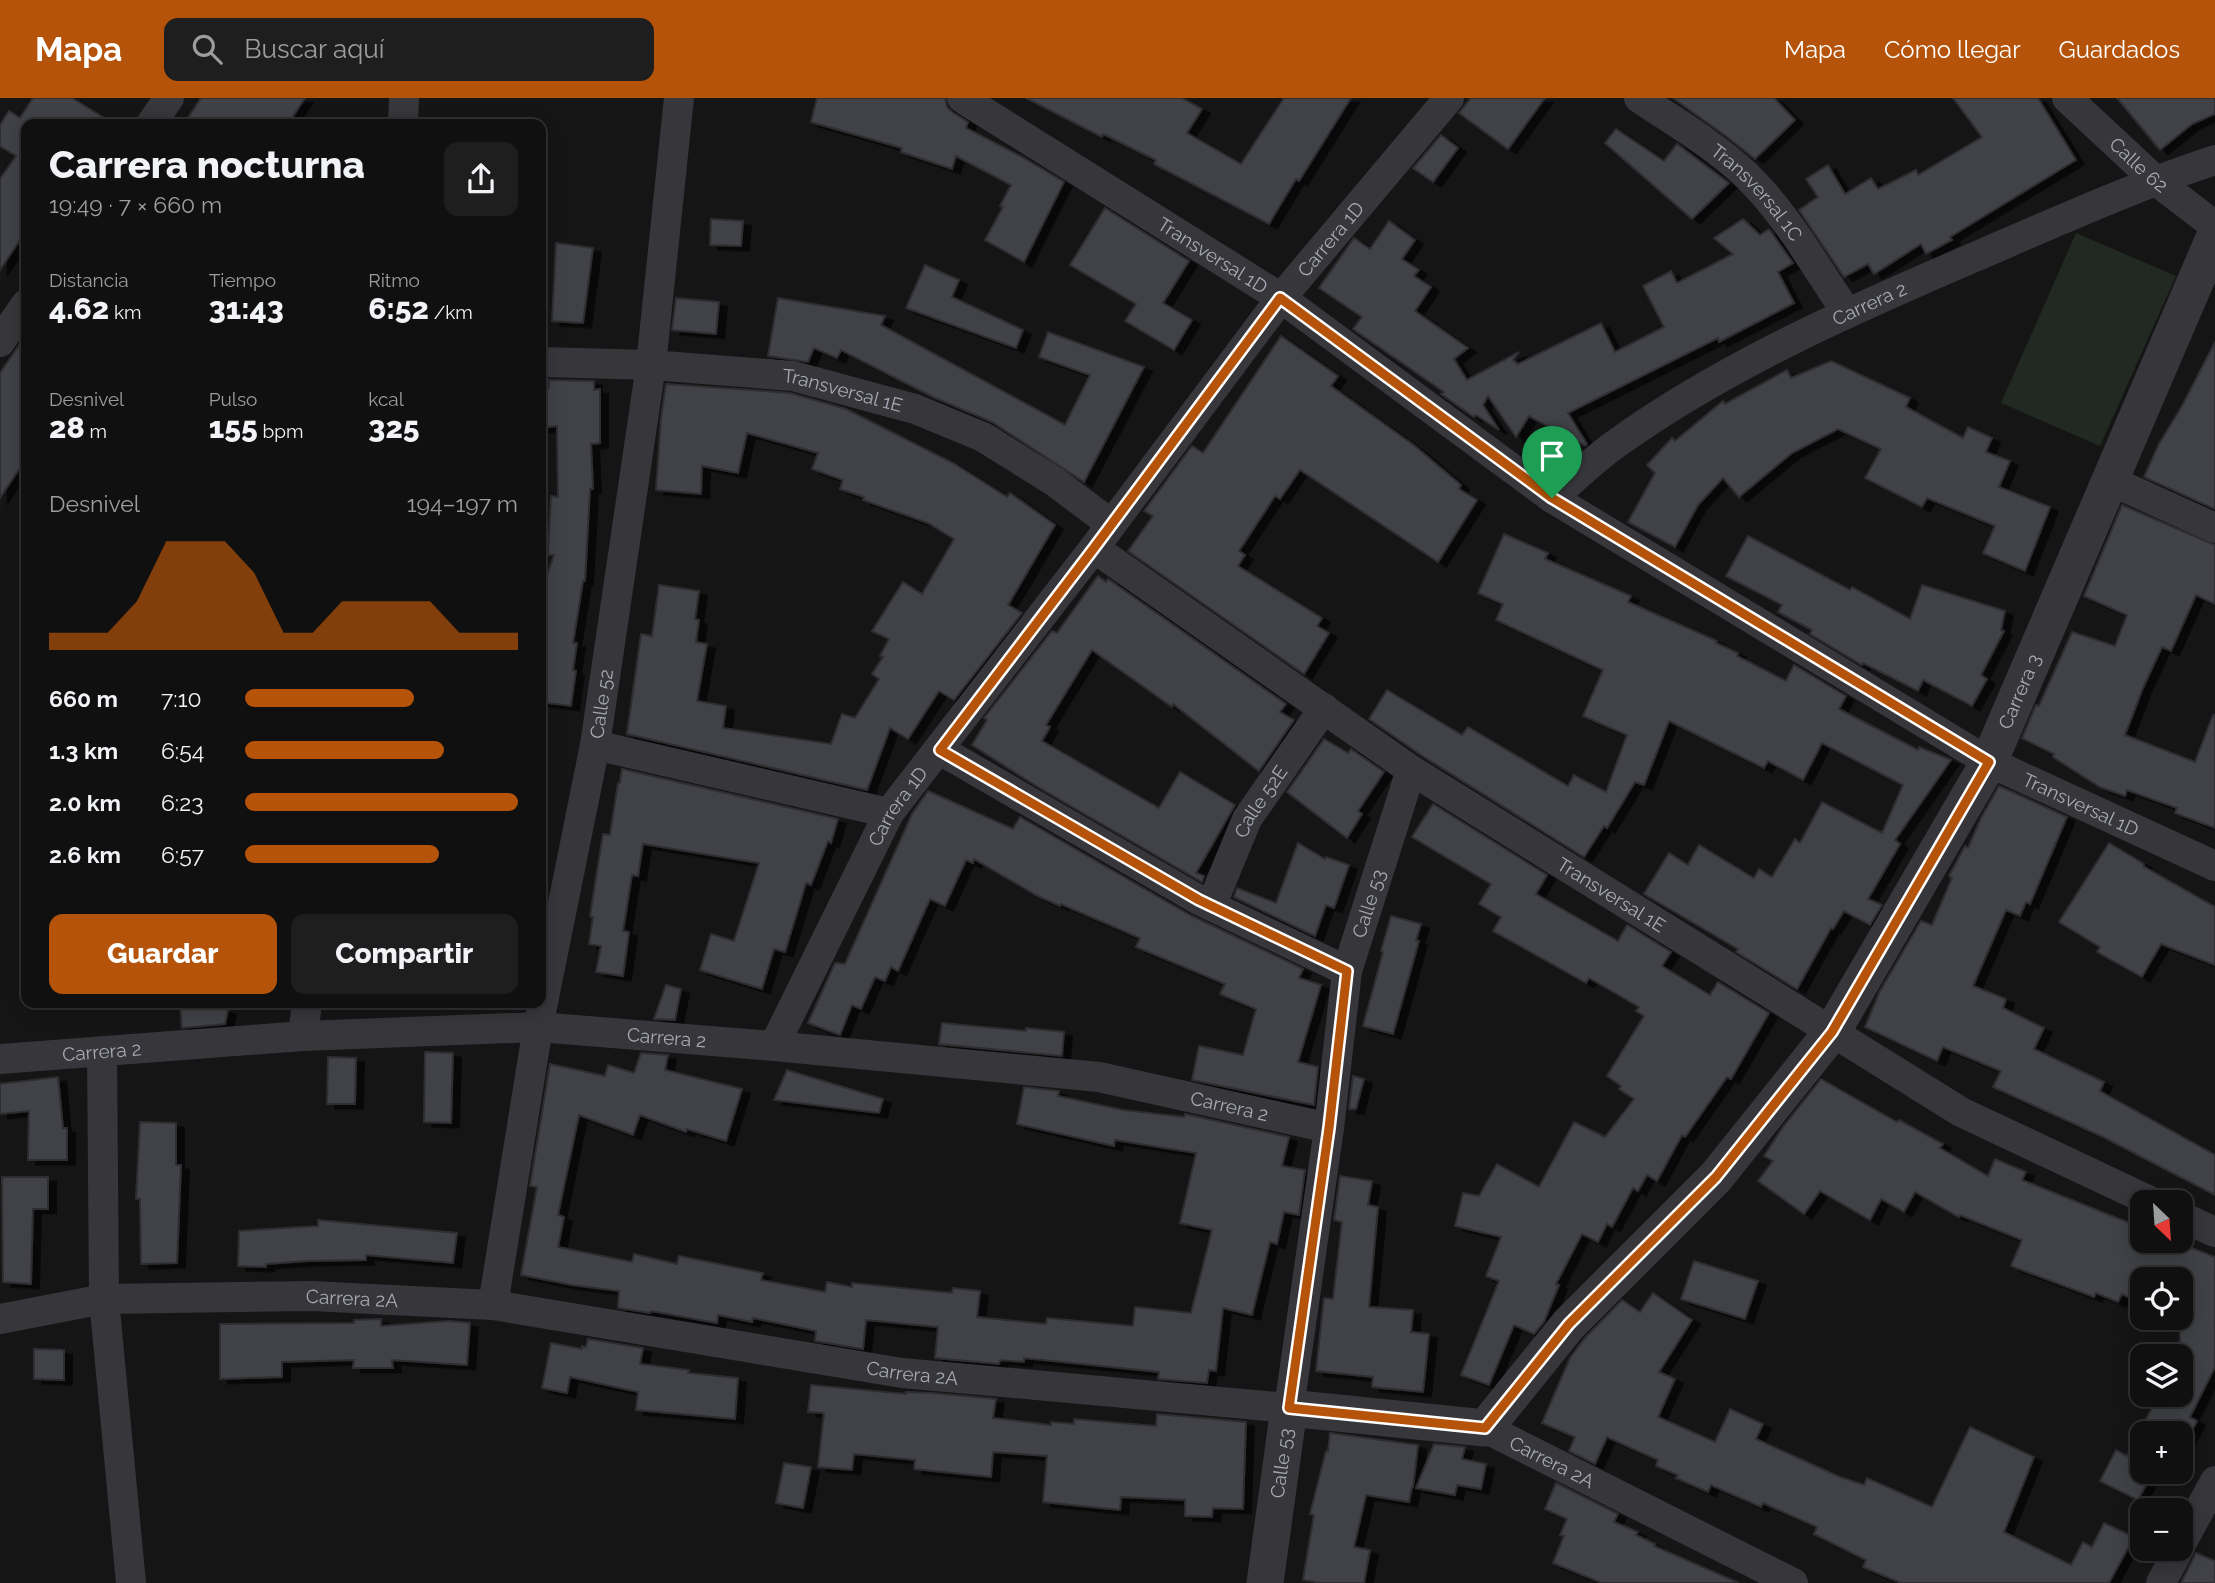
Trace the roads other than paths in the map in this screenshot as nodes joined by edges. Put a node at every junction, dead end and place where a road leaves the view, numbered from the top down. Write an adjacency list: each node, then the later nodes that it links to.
1 (169, 98): 8 (street)
2 (404, 98): 9 (street)
3 (679, 98): 18 (street, Calle 52)
4 (962, 98): 13 (street, Transversal 1D)
5 (1450, 98): 13 (street, Carrera 1D)
6 (1639, 98): 15 (street, Transversal 1C)
7 (2067, 98): 11 (street, Calle 62)
8 (154, 119)
9 (403, 119)
10 (2215, 160): 11 (street, Carrera 2)
11 (2155, 180): 12 (street, Calle 62); 15 (street, Carrera 2)
12 (2214, 235): 19 (street, Carrera 3)
13 (1280, 298): 20 (street, Transversal 1D); 21 (street, Carrera 1D)
14 (21, 311): 16 (street)
15 (1847, 313): 20 (street, Carrera 2)
16 (0, 342)
17 (546, 362): 18 (street, Transversal 1E)
18 (651, 365): 21 (street, Transversal 1E); 25 (street, Calle 52)
19 (2109, 480): 22 (street); 27 (street, Carrera 3)
20 (1552, 498): 27 (street, Transversal 1D)
21 (1111, 524): 23 (street, Carrera 1D)
22 (2215, 528)
23 (1094, 548): 24 (street, Transversal 1E); 26 (street, Carrera 1D)
24 (1324, 708): 28 (street, Transversal 1E); 31 (street, Calle 52E)
25 (594, 745): 29 (street); 33 (street, Calle 52)
26 (940, 750): 29 (street, Carrera 1D); 31 (street)
27 (1989, 762): 30 (street, Transversal 1D); 37 (street, Carrera 3)
28 (1412, 770): 32 (street, Calle 53); 37 (street, Transversal 1E)
29 (889, 813): 39 (street, Carrera 1D)
30 (2215, 866)
31 (1211, 906): 32 (street)
32 (1347, 971): 42 (street, Calle 53)
33 (546, 987)
34 (306, 1008): 38 (street)
35 (542, 1008): 36 (street, Calle 52)
36 (538, 1027): 38 (street, Carrera 2); 39 (street, Carrera 2); 47 (street, Calle 52)
37 (1832, 1032): 43 (street, Transversal 1E); 50 (street, Carrera 3)
38 (303, 1036): 40 (street, Carrera 2)
39 (774, 1046): 42 (street, Carrera 2)
40 (102, 1051): 41 (street, Carrera 2); 46 (street)
41 (0, 1059)
42 (1329, 1128): 49 (street, Calle 53)
43 (2130, 1192)
44 (2193, 1222): 45 (street)
45 (2215, 1232)
46 (104, 1299): 47 (street, Carrera 2A); 48 (street, Carrera 2A); 54 (street)
47 (493, 1305): 49 (street, Carrera 2A)
48 (0, 1319)
49 (1289, 1408): 50 (street, Carrera 2A); 55 (street, Calle 53)
50 (1485, 1428): 56 (street, Carrera 2A)
51 (2215, 1481): 52 (street)
52 (2193, 1522)
53 (2173, 1561): 57 (street)
54 (131, 1583)
55 (1265, 1583)
56 (1793, 1583)
57 (2161, 1583)

